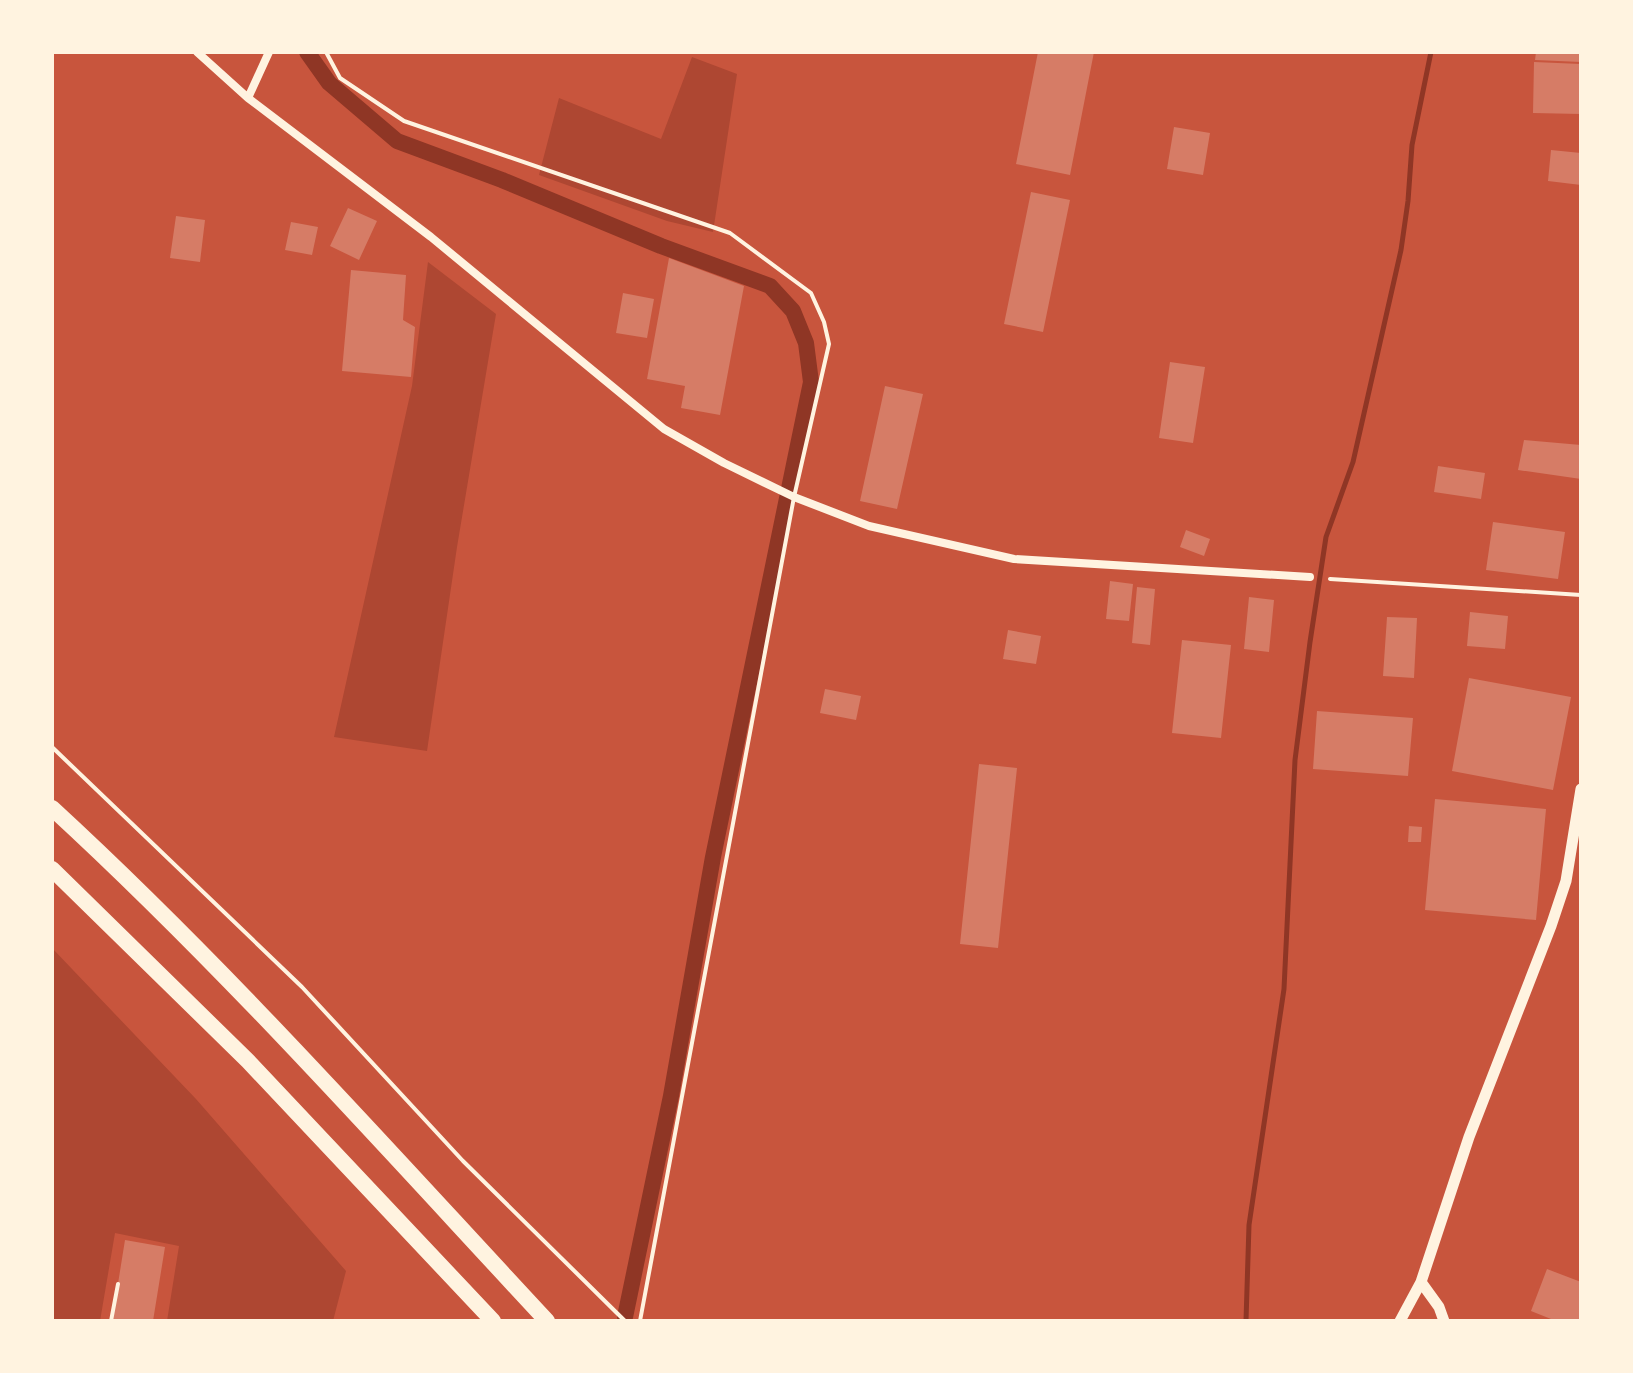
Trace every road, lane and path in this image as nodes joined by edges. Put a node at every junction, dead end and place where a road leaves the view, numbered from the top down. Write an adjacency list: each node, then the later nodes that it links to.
1 (197, 52): 4 (street)
2 (269, 52): 4 (street)
3 (326, 52): 5 (lane)
4 (248, 98): 5 (street)
5 (794, 497): 6 (street); 19 (lane)
6 (1310, 577)
7 (1330, 579): 8 (lane)
8 (1581, 595)
9 (52, 747): 18 (lane)
10 (1581, 789): 13 (street)
11 (52, 808): 17 (highway)
12 (52, 869): 16 (highway)
13 (1421, 1282): 20 (street); 21 (street)
14 (118, 1284): 15 (lane)
15 (111, 1321)
16 (493, 1321)
17 (547, 1321)
18 (625, 1321)
19 (640, 1321)
20 (1400, 1321)
21 (1444, 1321)

